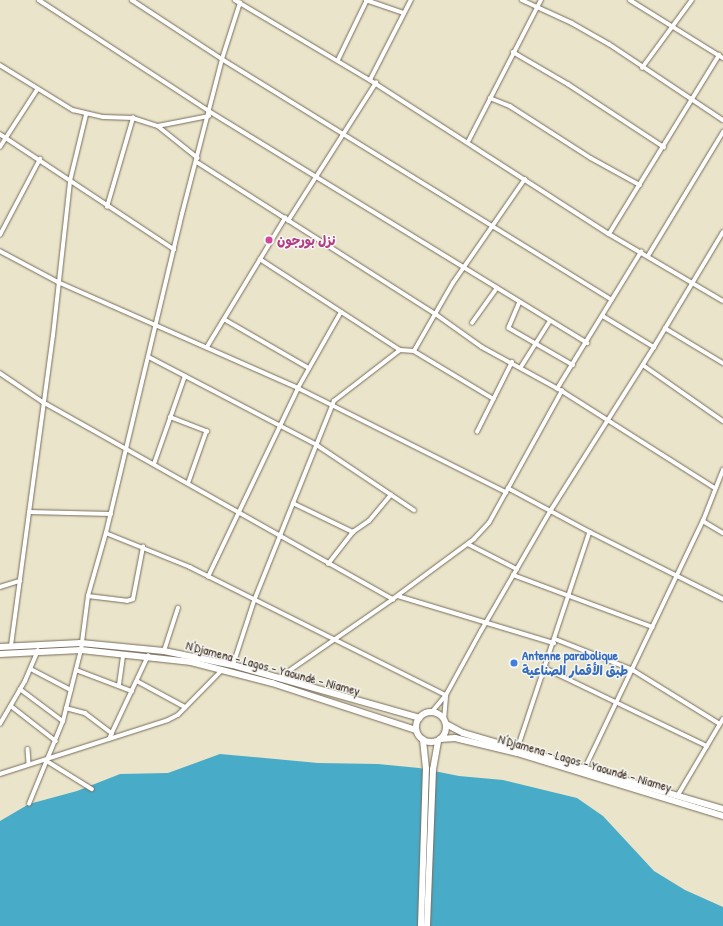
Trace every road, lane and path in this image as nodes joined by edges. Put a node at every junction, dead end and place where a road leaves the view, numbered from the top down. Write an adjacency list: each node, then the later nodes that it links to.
1 (39, 0): 26 (street)
2 (132, 0): 17 (street)
3 (235, 0): 10 (street)
4 (366, 0): 12 (street); 18 (street)
5 (411, 0): 12 (street)
6 (522, 0): 11 (street)
7 (541, 0): 11 (street)
8 (630, 0): 13 (street)
9 (692, 0): 13 (street)
10 (240, 3): 17 (street); 18 (street)
11 (538, 7): 14 (street); 20 (street)
12 (404, 13): 21 (street)
13 (672, 25): 15 (street); 20 (street)
14 (513, 52): 24 (street); 38 (street)
15 (719, 55): 16 (street); 25 (street)
16 (723, 58)
17 (222, 59): 26 (street); 33 (street)
18 (338, 60): 21 (street)
19 (0, 65): 23 (street)
20 (642, 68): 25 (street)
21 (370, 80): 22 (street)
22 (376, 84): 33 (street); 36 (street)
23 (37, 90): 27 (street); 35 (street)
24 (490, 98): 36 (street); 44 (street)
25 (693, 101): 30 (street); 38 (street)
26 (209, 110): 28 (street); 41 (street)
27 (86, 115): 29 (street); 43 (street)
28 (208, 116): 31 (street); 40 (street)
29 (134, 118): 31 (street); 45 (street)
30 (723, 120)
31 (158, 126): 40 (street)
32 (723, 132): 57 (street)
33 (343, 133): 41 (street); 47 (street)
34 (0, 134): 35 (street)
35 (6, 137): 37 (street); 39 (street)
36 (468, 142): 42 (street)
37 (0, 147)
38 (664, 147): 44 (street)
39 (40, 159): 43 (street); 50 (street)
40 (197, 160): 46 (street); 53 (street)
41 (315, 176): 46 (street); 59 (street)
42 (525, 179): 47 (street); 49 (street)
43 (70, 181): 45 (street); 60 (street)
44 (640, 185): 49 (street)
45 (107, 207): 53 (street)
46 (287, 219): 58 (street); 67 (street)
47 (492, 227): 59 (street); 63 (street)
48 (723, 232): 51 (street)
49 (609, 234): 55 (street)
50 (0, 235)
51 (718, 238): 52 (street); 61 (street)
52 (723, 241)
53 (174, 249): 72 (street)
54 (0, 251): 56 (street); 60 (street)
55 (641, 252): 57 (street); 63 (street)
56 (0, 254)
57 (648, 256): 61 (street)
58 (260, 259): 66 (street); 69 (street)
59 (464, 268): 62 (street); 67 (street)
60 (58, 282): 72 (street); 93 (street)
61 (692, 282): 64 (street); 73 (street)
62 (497, 288): 65 (street); 71 (street)
63 (612, 300): 68 (street)
64 (723, 301)
65 (520, 302): 70 (street); 74 (street)
66 (341, 312): 78 (street); 86 (street)
67 (436, 315): 79 (street); 81 (street)
68 (603, 316): 75 (street); 77 (street)
69 (224, 319): 76 (street); 86 (street)
70 (550, 321): 74 (street); 75 (street)
71 (472, 323)
72 (157, 324): 76 (street); 80 (street)
73 (665, 328): 77 (street); 82 (street)
74 (535, 343): 83 (street); 85 (street)
75 (587, 343): 83 (street)
76 (207, 347): 89 (street)
77 (654, 347): 84 (street)
78 (400, 350): 79 (street); 94 (street)
79 (414, 351): 92 (street)
80 (149, 357): 88 (street); 101 (street)
81 (512, 362): 85 (street); 92 (street)
82 (723, 363)
83 (573, 365): 90 (street)
84 (643, 365): 96 (street); 97 (street)
85 (521, 367): 90 (street)
86 (309, 368): 89 (street)
87 (0, 373): 93 (street)
88 (185, 376): 95 (street); 98 (street)
89 (298, 388): 94 (street); 98 (street)
90 (557, 388): 91 (street)
91 (562, 391): 96 (street); 105 (street)
92 (494, 399): 99 (street)
93 (43, 402): 101 (street); 112 (street)
94 (332, 405): 100 (street); 107 (street)
95 (170, 417): 102 (street); 104 (street)
96 (608, 421): 106 (street); 111 (street)
97 (723, 421)
98 (279, 427): 100 (street); 113 (street)
99 (477, 432)
100 (317, 445): 108 (street); 109 (street)
101 (126, 449): 102 (street); 114 (street)
102 (154, 464): 104 (street)
103 (723, 470): 106 (street)
104 (188, 482): 113 (street)
105 (508, 488): 107 (street); 111 (street)
106 (714, 488): 115 (street)
107 (506, 492): 121 (street)
108 (391, 494): 110 (street); 116 (street)
109 (293, 503): 116 (street); 120 (street)
110 (414, 510)
111 (551, 510): 117 (street); 124 (street)
112 (29, 512): 114 (street); 128 (street)
113 (239, 513): 120 (street); 127 (street)
114 (111, 514): 118 (street)
115 (703, 521): 119 (street); 126 (street)
116 (353, 532): 123 (street)
117 (590, 532): 126 (street); 132 (street)
118 (106, 533): 122 (street); 130 (street)
119 (723, 534)
120 (279, 536): 123 (street); 135 (street)
121 (468, 544): 124 (street); 131 (street)
122 (144, 547): 127 (street); 130 (street)
123 (328, 564): 133 (street)
124 (517, 569): 125 (street)
125 (513, 575): 132 (street); 137 (street)
126 (676, 575): 134 (street); 138 (street)
127 (208, 577): 135 (street)
128 (20, 581): 129 (street); 141 (street)
129 (0, 587)
130 (88, 596): 142 (street)
131 (398, 596): 133 (street); 137 (street)
132 (569, 596): 138 (street); 140 (street)
133 (393, 599): 139 (street)
134 (723, 599)
135 (254, 601): 139 (street); 149 (street)
136 (178, 608): 145 (street)
137 (486, 622): 140 (street); 161 (street)
138 (653, 626): 154 (street)
139 (335, 640): 155 (street); 161 (street)
140 (554, 641): 150 (street); 154 (street)
141 (11, 646): 142 (highway, N'Djamena - Lagos - Yaoundé - Niamey); 143 (highway, N'Djamena - Lagos - Yaoundé - Niamey)
142 (81, 646): 144 (highway, N'Djamena - Lagos - Yaoundé - Niamey); 145 (highway, N'Djamena - Lagos - Yaoundé - Niamey); 146 (highway, N'Djamena - Lagos - Yaoundé - Niamey); 153 (street)
143 (0, 647)
144 (38, 650): 147 (highway, N'Djamena - Lagos - Yaoundé - Niamey); 151 (street)
145 (164, 651): 149 (highway, N'Djamena - Lagos - Yaoundé - Niamey)
146 (123, 653): 148 (highway, N'Djamena - Lagos - Yaoundé - Niamey); 157 (street)
147 (0, 654)
148 (148, 656): 152 (highway, N'Djamena - Lagos - Yaoundé - Niamey); 156 (street)
149 (233, 665): 155 (highway, N'Djamena - Lagos - Yaoundé - Niamey)
150 (545, 668): 162 (street); 180 (street)
151 (31, 669): 158 (street); 159 (street)
152 (223, 669): 164 (street); 173 (highway, N'Djamena - Lagos - Yaoundé - Niamey)
153 (76, 670): 157 (street); 159 (street)
154 (633, 670): 162 (street); 172 (street)
155 (278, 678): 167 (highway, N'Djamena - Lagos - Yaoundé - Niamey)
156 (137, 681): 160 (street); 164 (street)
157 (119, 685): 160 (street)
158 (20, 689): 163 (street); 169 (street)
159 (71, 690): 165 (street)
160 (132, 691): 174 (street)
161 (446, 695): 166 (street); 170 (street)
162 (617, 702): 179 (street); 185 (street)
163 (12, 706): 171 (street); 176 (street)
164 (185, 707): 175 (street)
165 (66, 708): 169 (street); 174 (street)
166 (431, 713): 167 (highway); 170 (highway)
167 (420, 718): 173 (highway)
168 (723, 719): 172 (street)
169 (63, 721): 176 (street)
170 (445, 722): 178 (highway); 180 (highway, N'Djamena - Lagos - Yaoundé - Niamey)
171 (0, 724)
172 (720, 724): 179 (street)
173 (416, 730): 177 (highway)
174 (112, 733): 175 (street)
175 (109, 739): 182 (street)
176 (56, 740): 182 (street)
177 (423, 740): 178 (highway); 193 (main road)
178 (439, 740): 190 (highway, N'Djamena - Lagos - Yaoundé - Niamey); 194 (main road)
179 (707, 746): 188 (street)
180 (518, 748): 185 (highway, N'Djamena - Lagos - Yaoundé - Niamey)
181 (28, 749): 184 (street)
182 (48, 756): 183 (street); 184 (street)
183 (47, 761): 187 (street); 189 (street)
184 (29, 764): 186 (street)
185 (585, 768): 188 (highway, N'Djamena - Lagos - Yaoundé - Niamey)
186 (0, 774)
187 (92, 789)
188 (678, 795): 190 (highway, N'Djamena - Lagos - Yaoundé - Niamey)
189 (29, 804)
190 (708, 808): 191 (highway, N'Djamena - Lagos - Yaoundé - Niamey); 192 (highway, N'Djamena - Lagos - Yaoundé - Niamey)
191 (723, 809)
192 (723, 816)
193 (421, 926)
194 (427, 926)

